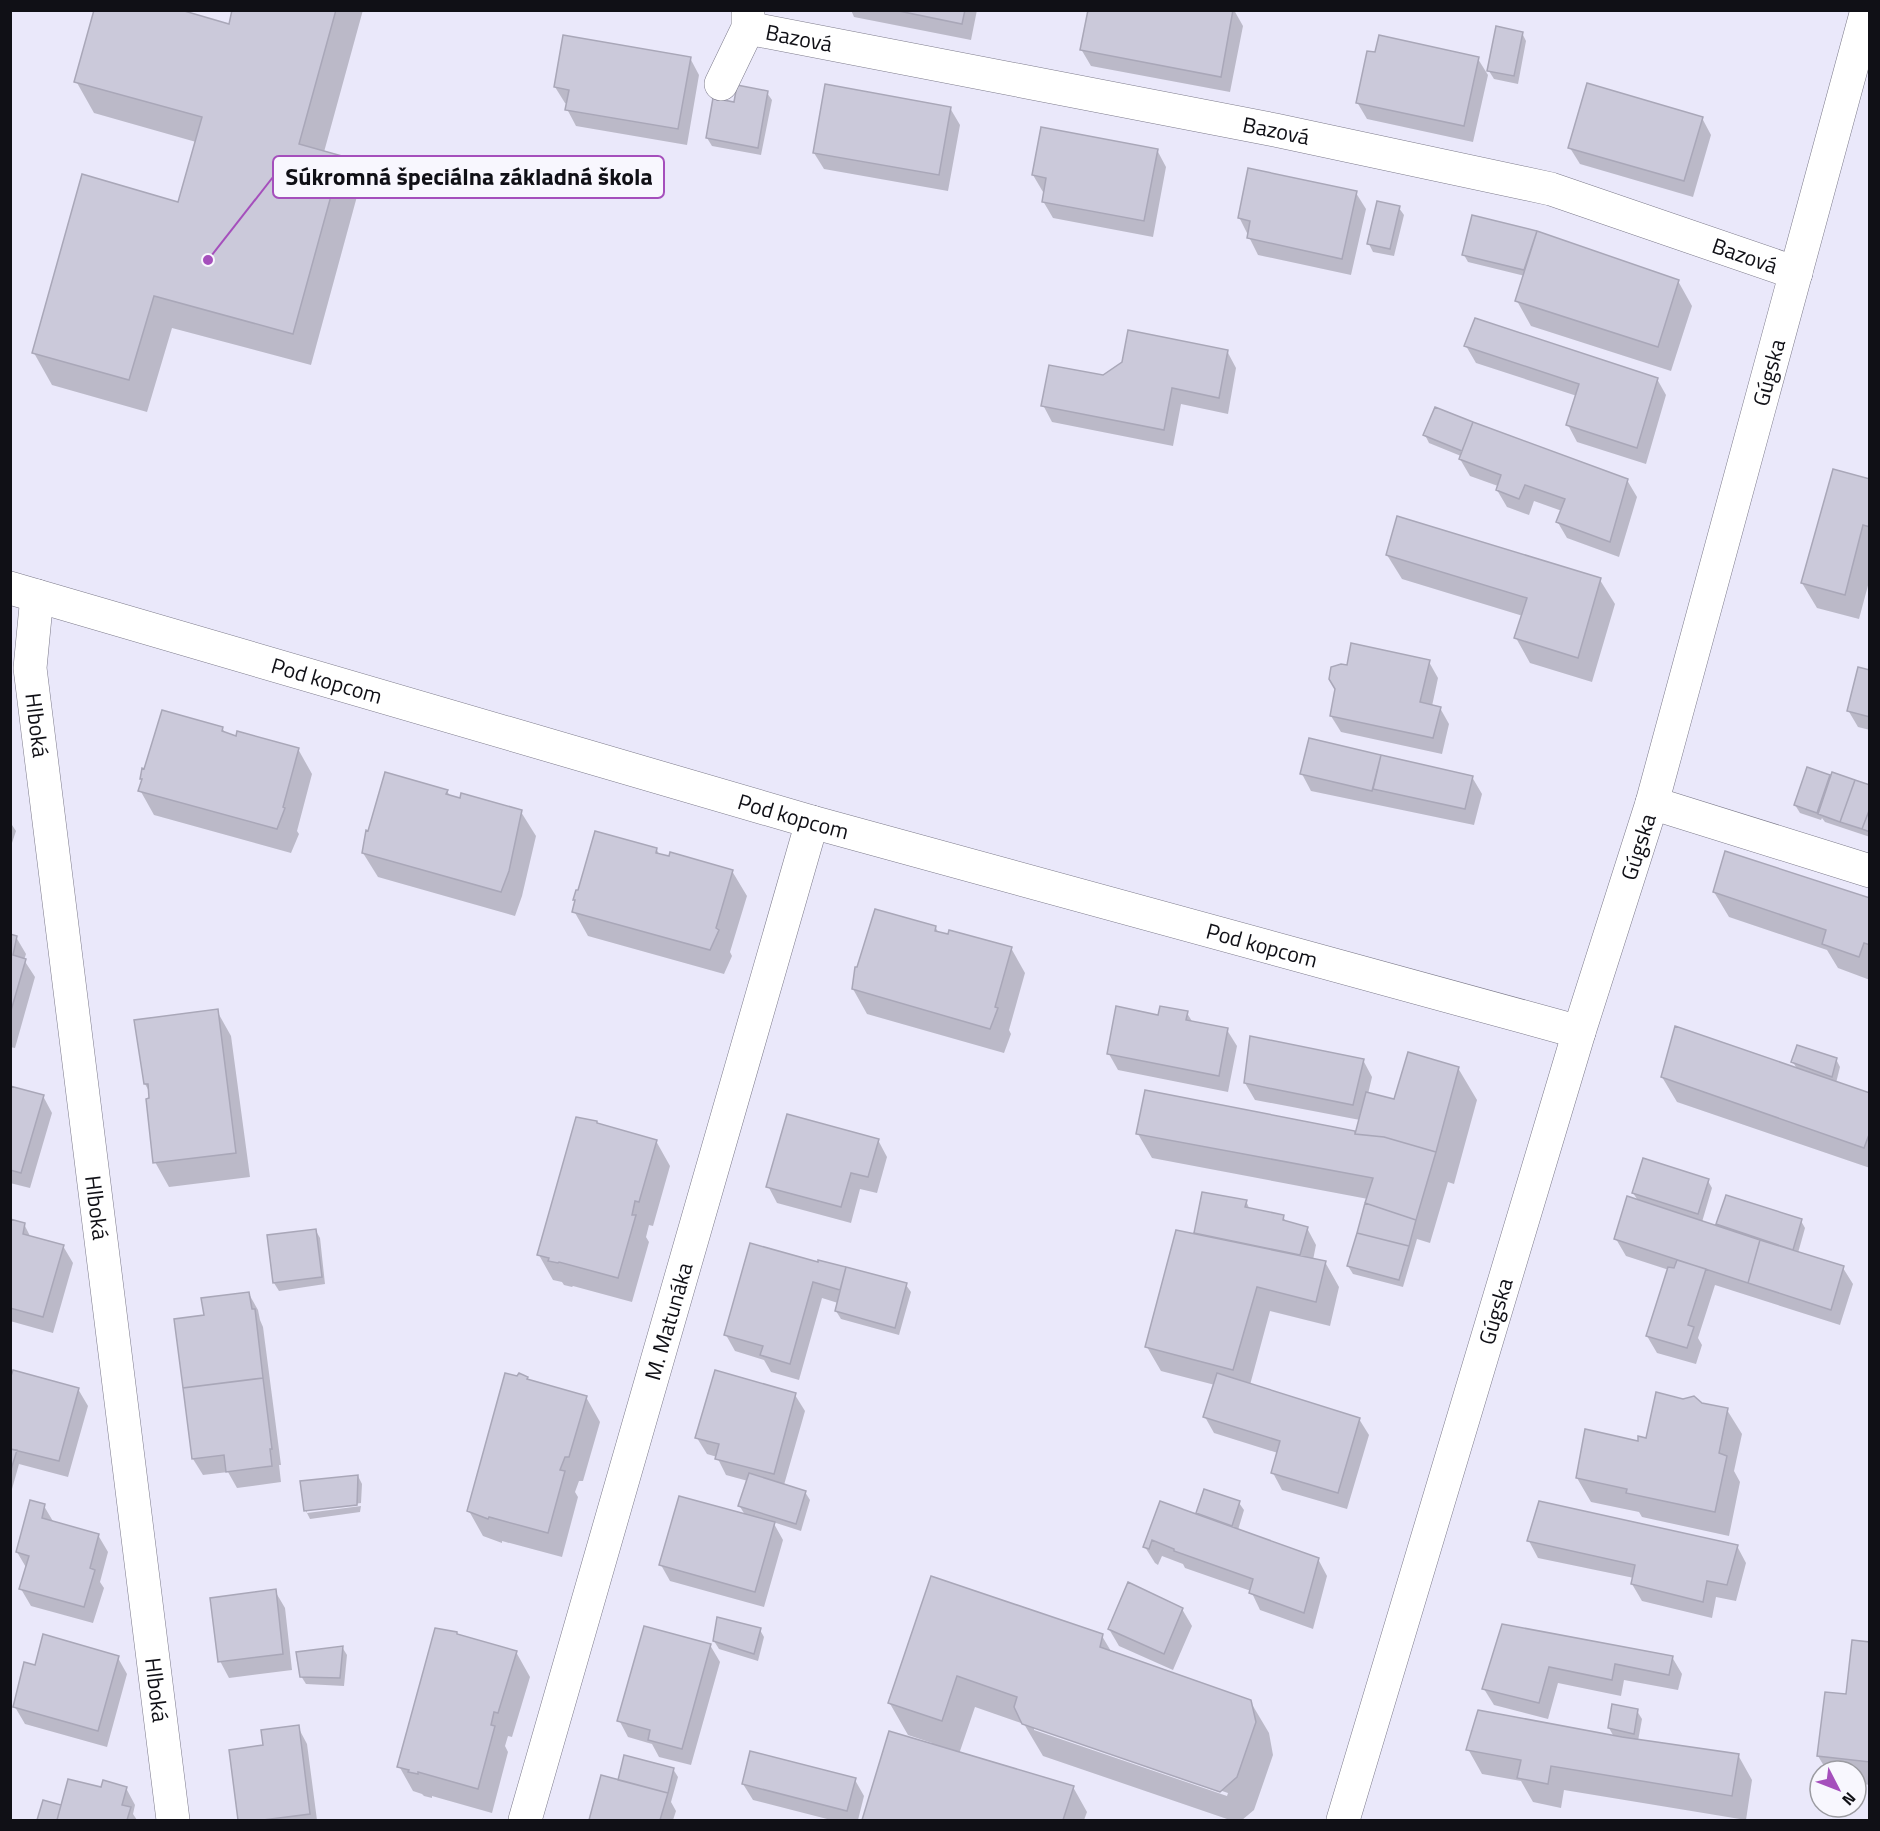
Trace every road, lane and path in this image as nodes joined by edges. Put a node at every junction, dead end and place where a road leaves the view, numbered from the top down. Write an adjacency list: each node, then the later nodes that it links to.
1 (1867, 10): 4 (street, Gúgska)
2 (748, 19): 3 (street, Bazová); 4 (street, Bazová)
3 (721, 84)
4 (1796, 273): 6 (street, Gúgska)
5 (24, 592): 7 (street, Pod kopcom); 10 (street, Hlboká)
6 (1652, 802): 8 (street, Gúgska); 9 (street, Gúgska)
7 (812, 822): 9 (street, Pod kopcom); 11 (street, M. Matunáka)
8 (1869, 872)
9 (1579, 1032): 12 (street, Gúgska)
10 (173, 1821)
11 (525, 1821)
12 (1343, 1821)

